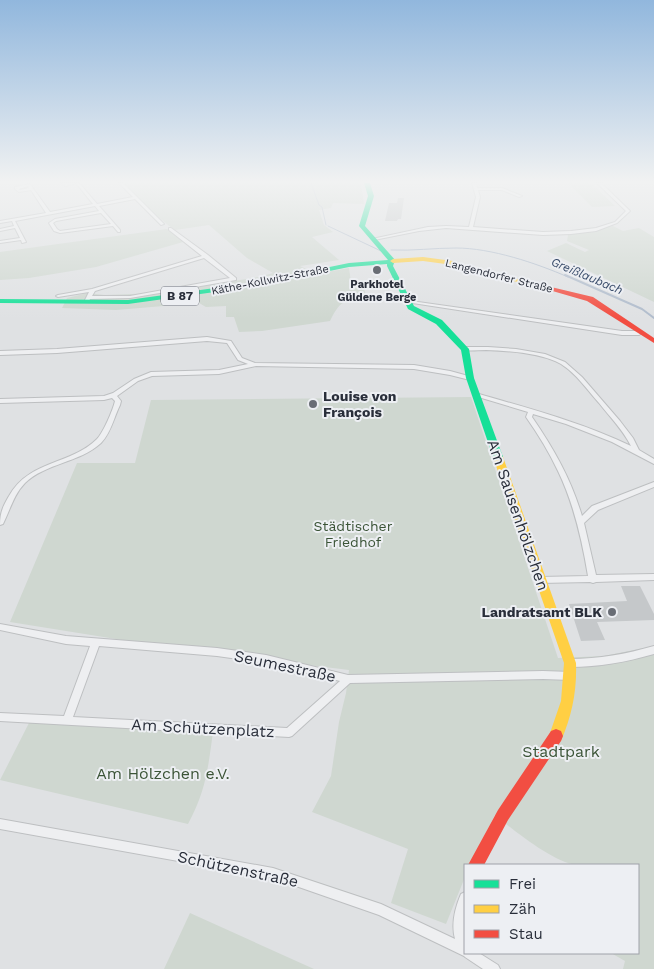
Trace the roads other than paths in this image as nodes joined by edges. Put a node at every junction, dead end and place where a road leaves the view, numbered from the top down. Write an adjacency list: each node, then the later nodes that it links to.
1 (17, 228): 12 (street)
2 (54, 228): 3 (street)
3 (89, 228)
4 (116, 228): 10 (street)
5 (364, 228): 11 (street)
6 (436, 228): 11 (street)
7 (473, 228): 8 (street)
8 (592, 228)
9 (170, 229): 13 (street)
10 (119, 231)
11 (374, 238): 14 (street)
12 (0, 242)
13 (206, 256): 15 (street); 17 (street)
14 (391, 261): 17 (street, Käthe-Kollwitz-Straße / B 87); 19 (street); 20 (street, Langendorfer Straße / B 87)
15 (93, 290): 16 (street); 17 (street)
16 (58, 296)
17 (87, 300): 18 (street, Käthe-Kollwitz-Straße / B 87)
18 (0, 301)
19 (406, 301): 20 (street); 22 (street)
20 (639, 333): 21 (street, Langendorfer Straße / B 87)
21 (654, 342)
22 (466, 349): 27 (street, Am Sausenhölzchen); 32 (street)
23 (0, 353): 24 (street)
24 (240, 359): 25 (street); 26 (street)
25 (256, 364): 26 (street); 27 (street)
26 (233, 368): 28 (street)
27 (470, 378): 29 (street, Am Sausenhölzchen)
28 (113, 395): 30 (street); 35 (street)
29 (477, 396): 31 (street); 38 (street, Am Sausenhölzchen)
30 (0, 401)
31 (531, 411): 32 (street); 36 (street)
32 (636, 450): 33 (street)
33 (654, 462)
34 (654, 484): 36 (street)
35 (0, 522)
36 (581, 522): 39 (street)
37 (654, 577): 39 (street)
38 (540, 580): 39 (street); 43 (street, Am Sausenhölzchen)
39 (593, 580)
40 (0, 627): 41 (street, Seumestraße)
41 (96, 642): 45 (street, Seumestraße); 47 (street)
42 (654, 650): 43 (street)
43 (570, 663): 44 (street, Am Sausenhölzchen)
44 (571, 676): 45 (street, Seumestraße); 49 (street, Am Sausenhölzchen)
45 (348, 680): 47 (street, Am Schützenplatz)
46 (0, 717): 47 (street, Am Schützenplatz)
47 (67, 721)
48 (0, 824): 52 (street, Schützenstraße)
49 (476, 864)
50 (464, 902): 51 (street)
51 (464, 947)
52 (464, 949)
53 (472, 954): 54 (street)
54 (494, 969)

